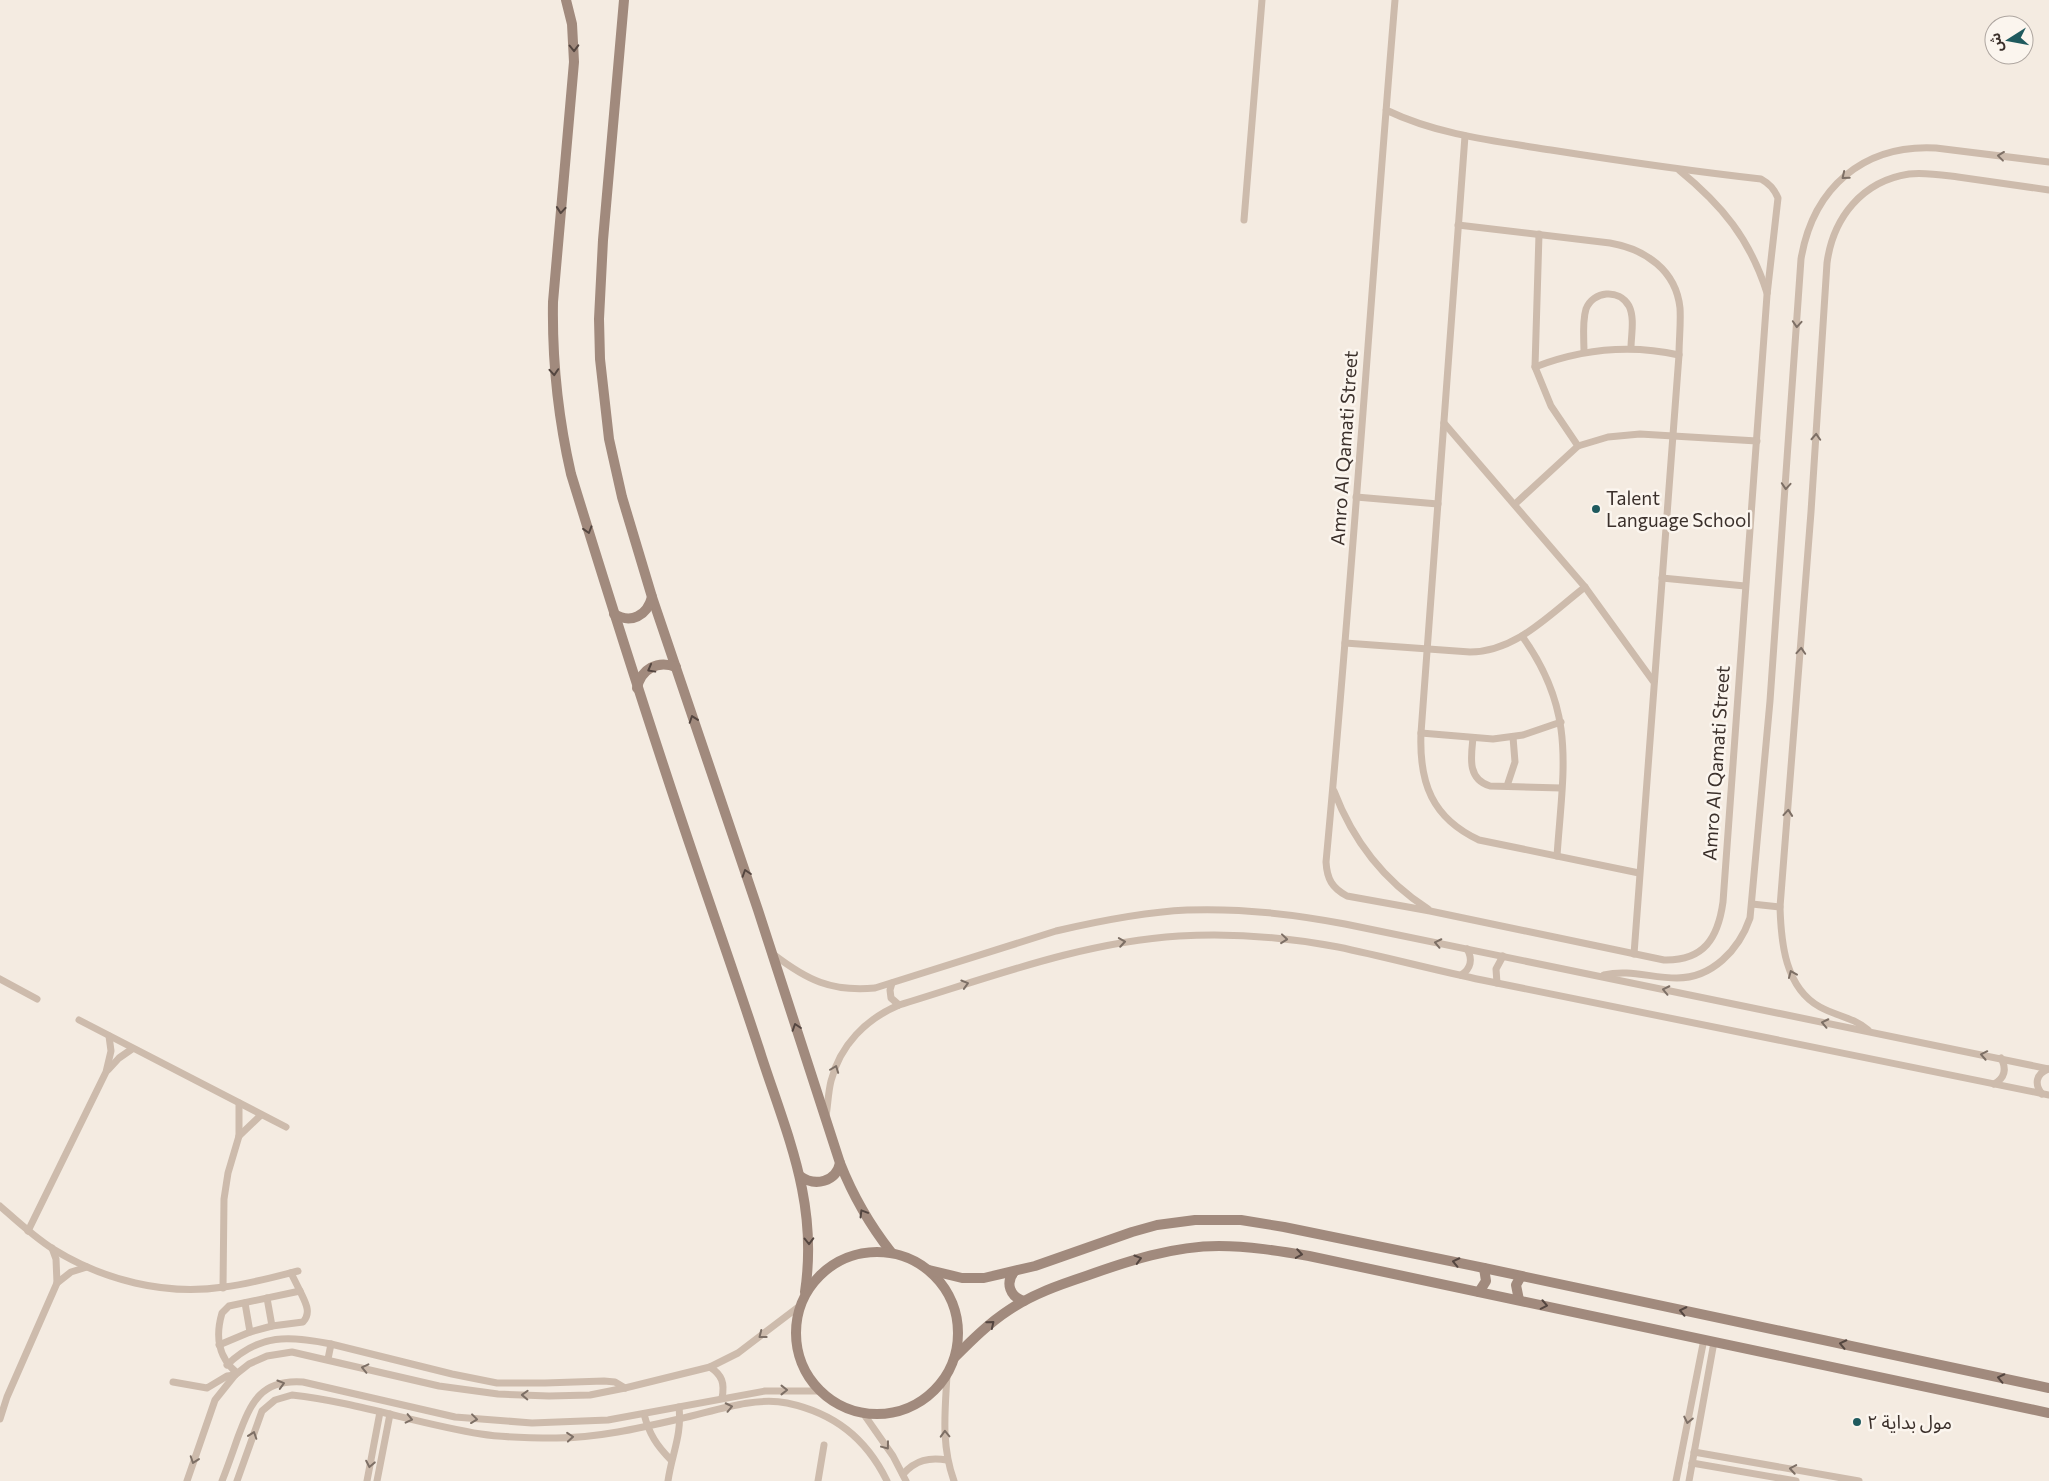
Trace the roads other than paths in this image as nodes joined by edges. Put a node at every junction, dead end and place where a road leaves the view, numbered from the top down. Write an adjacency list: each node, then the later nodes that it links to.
1 (566, 0): 29 (street, one-way to 29)
2 (624, 0): 28 (street)
3 (1262, 0): 10 (street)
4 (1395, 0): 5 (street, Amro Al Qamati Street)
5 (1386, 110): 6 (street, Amro Al Qamati Street); 22 (street, Amro Al Qamati Street)
6 (1465, 136): 8 (street, Amro Al Qamati Street); 11 (street)
7 (2049, 162): 45 (street, one-way to 45)
8 (1678, 170): 13 (street, Amro Al Qamati Street); 13 (street, Amro Al Qamati Street)
9 (2049, 190): 46 (street, one-way to 9)
10 (1244, 220)
11 (1458, 225): 12 (street); 18 (street)
12 (1539, 234): 16 (street); 17 (street)
13 (1768, 295): 20 (street, Amro Al Qamati Street)
14 (1631, 348): 15 (street); 15 (street); 16 (street)
15 (1584, 352): 17 (street)
16 (1679, 355): 19 (street)
17 (1535, 366): 21 (street)
18 (1444, 423): 23 (street); 24 (street)
19 (1672, 436): 20 (street); 21 (street); 25 (street)
20 (1757, 441): 26 (street, Amro Al Qamati Street)
21 (1578, 446): 24 (street)
22 (1356, 497): 23 (street); 31 (street, Amro Al Qamati Street)
23 (1438, 504): 32 (street)
24 (1515, 504): 27 (street)
25 (1662, 578): 26 (street); 34 (street)
26 (1745, 586): 50 (street, Amro Al Qamati Street)
27 (1585, 587): 30 (street); 34 (street)
28 (652, 597): 29 (street); 33 (street)
29 (614, 614): 35 (street)
30 (1522, 636): 32 (street); 36 (street)
31 (1345, 642): 32 (street); 41 (street, Amro Al Qamati Street)
32 (1426, 649): 37 (street)
33 (676, 667): 35 (street, one-way to 35); 49 (street, one-way to 33)
34 (1653, 681): 44 (street)
35 (637, 688): 74 (street)
36 (1561, 722): 38 (street); 42 (street)
37 (1421, 733): 39 (street); 43 (street)
38 (1513, 737): 39 (street); 40 (street)
39 (1473, 738): 40 (street)
40 (1507, 786): 42 (street)
41 (1333, 788): 47 (street, Amro Al Qamati Street); 47 (street, Amro Al Qamati Street)
42 (1562, 788): 43 (street)
43 (1557, 856): 44 (street)
44 (1639, 873): 50 (street)
45 (1752, 904): 46 (street); 53 (street)
46 (1780, 907): 60 (street, one-way to 46)
47 (1430, 911): 50 (street, Amro Al Qamati Street)
48 (1467, 949): 51 (street); 52 (street); 55 (street, one-way to 55)
49 (772, 953): 55 (street); 70 (street, one-way to 49)
50 (1634, 954)
51 (1503, 956): 53 (street); 56 (street)
52 (1461, 976): 56 (street); 58 (street, one-way to 52)
53 (1600, 976): 60 (street, one-way to 53)
54 (2, 983): 57 (street)
55 (892, 983): 58 (street)
56 (1497, 983): 66 (street)
57 (37, 999)
58 (899, 1004): 70 (street, one-way to 58)
59 (79, 1020): 61 (street)
60 (1870, 1032): 63 (street, one-way to 60)
61 (109, 1036): 62 (street); 65 (street)
62 (132, 1049): 65 (street); 68 (street)
63 (2001, 1058): 64 (street); 66 (street)
64 (2048, 1069): 67 (street)
65 (106, 1072): 76 (street)
66 (1994, 1084): 67 (street)
67 (2045, 1094)
68 (239, 1103): 69 (street); 72 (street)
69 (261, 1115): 71 (street); 72 (street)
70 (826, 1117): 73 (street)
71 (286, 1127)
72 (239, 1136): 85 (street)
73 (840, 1163): 74 (street); 78 (street, one-way to 73)
74 (800, 1176): 87 (street, one-way to 87)
75 (0, 1206): 76 (street)
76 (28, 1231): 77 (street)
77 (51, 1248): 79 (street); 84 (street)
78 (891, 1252): 81 (street); 87 (street)
79 (87, 1267): 84 (street); 85 (street)
80 (1484, 1268): 82 (street, one-way to 82); 83 (street); 88 (street)
81 (930, 1270): 82 (street); 99 (street)
82 (1014, 1272): 91 (street)
83 (1521, 1276): 90 (street); 107 (street, one-way to 83)
84 (57, 1283): 111 (street)
85 (222, 1288): 86 (street)
86 (300, 1291): 89 (street); 94 (street)
87 (805, 1292): 93 (street)
88 (1479, 1292): 90 (street); 91 (street, one-way to 88)
89 (267, 1298): 92 (street); 94 (street)
90 (1519, 1300): 96 (street, one-way to 96)
91 (1024, 1301): 99 (street, one-way to 91)
92 (245, 1303): 95 (street); 98 (street)
93 (801, 1306): 102 (street, one-way to 102); 110 (street)
94 (272, 1326): 95 (street)
95 (250, 1332): 98 (street)
96 (1709, 1340): 108 (street); 109 (street); 117 (street)
97 (331, 1344): 100 (street); 101 (street); 106 (street)
98 (219, 1346): 101 (street)
99 (955, 1357): 104 (street)
100 (328, 1359): 103 (street); 106 (street, one-way to 100)
101 (227, 1365): 103 (street)
102 (710, 1367): 106 (street); 112 (street)
103 (236, 1374): 105 (street); 129 (street, one-way to 129)
104 (947, 1374): 116 (street); 126 (street, one-way to 104)
105 (173, 1382)
106 (625, 1388)
107 (2049, 1388)
108 (1694, 1389): 109 (street); 138 (street, one-way to 138)
109 (1705, 1390): 124 (street)
110 (820, 1391): 112 (street, one-way to 110); 116 (street)
111 (7, 1397): 113 (street); 120 (street)
112 (722, 1398): 114 (street)
113 (0, 1404)
114 (679, 1407): 119 (street); 121 (street)
115 (380, 1412): 118 (street); 131 (street, one-way to 115); 132 (street, one-way to 132)
116 (863, 1413): 128 (street, one-way to 128)
117 (2049, 1413)
118 (390, 1414): 122 (street, one-way to 122); 133 (street)
119 (644, 1414): 122 (street); 130 (street, one-way to 119)
120 (0, 1419)
121 (680, 1419): 122 (street); 125 (street); 136 (street, one-way to 136)
122 (647, 1426): 125 (street)
123 (824, 1446): 135 (street)
124 (1694, 1452): 127 (street); 141 (street, one-way to 124)
125 (671, 1460): 134 (street)
126 (947, 1460): 128 (street); 137 (street)
127 (1692, 1462): 139 (street); 140 (street)
128 (905, 1477)
129 (187, 1481)
130 (222, 1481)
131 (237, 1481)
132 (367, 1481)
133 (377, 1481)
134 (668, 1481)
135 (818, 1481)
136 (887, 1481)
137 (954, 1481)
138 (1676, 1481)
139 (1689, 1481)
140 (1796, 1481)
141 (1859, 1481)

